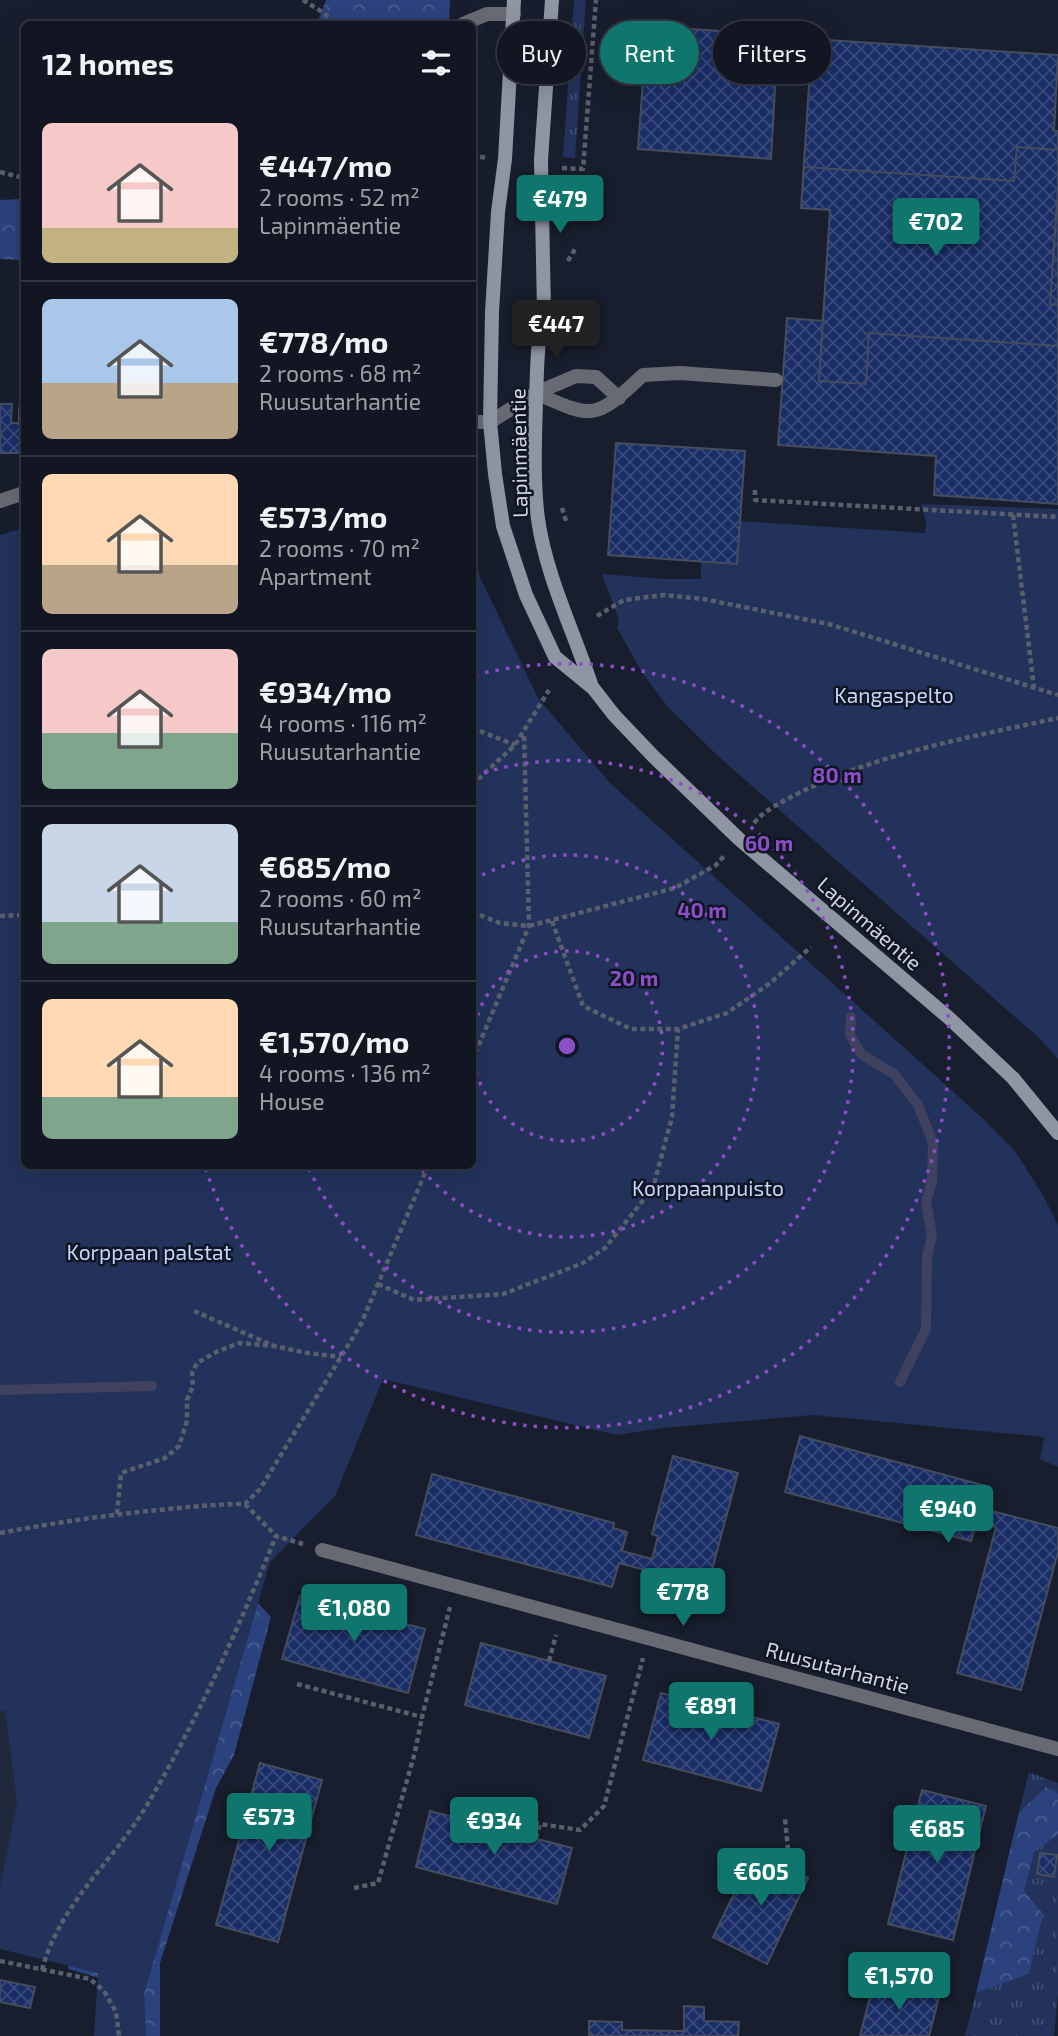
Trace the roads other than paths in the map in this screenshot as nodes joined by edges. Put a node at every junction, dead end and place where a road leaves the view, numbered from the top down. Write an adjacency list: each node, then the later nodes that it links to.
1 (552, 0): 5 (street, Lapinmäentie)
2 (514, 7): 3 (street); 8 (street, Lapinmäentie)
3 (470, 21)
4 (776, 380): 6 (street)
5 (536, 393): 6 (street); 6 (street); 8 (street); 11 (street, Lapinmäentie)
6 (619, 398)
7 (476, 422): 8 (street)
8 (490, 422): 11 (street, Lapinmäentie)
9 (21, 494): 10 (street)
10 (0, 501)
11 (593, 688): 12 (street, Lapinmäentie)
12 (1058, 1133)
13 (322, 1550): 14 (street, Ruusutarhantie)
14 (1058, 1749)

